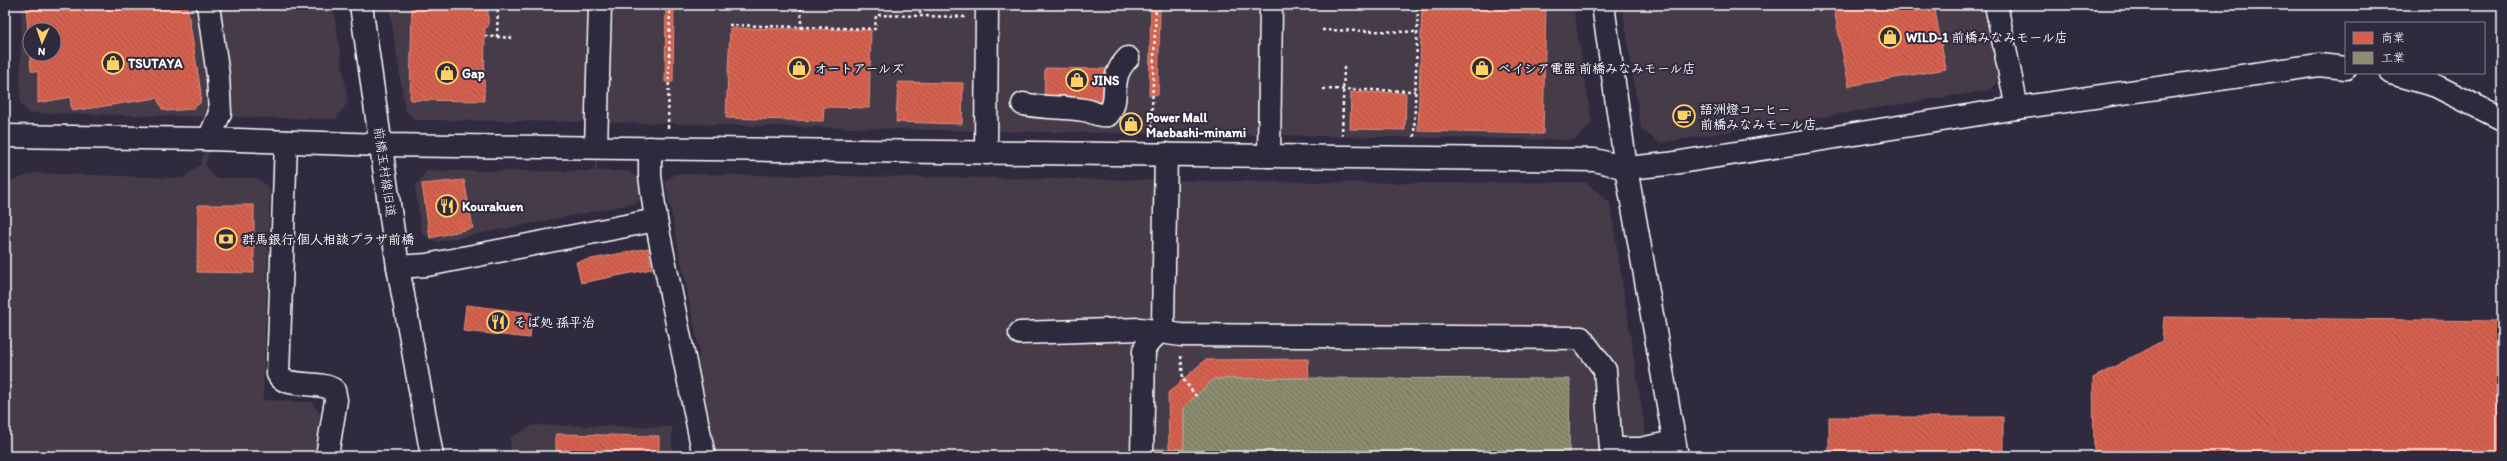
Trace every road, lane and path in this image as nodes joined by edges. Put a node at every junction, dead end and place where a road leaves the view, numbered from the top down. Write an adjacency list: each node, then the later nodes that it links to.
1 (208, 5): 36 (street)
2 (361, 5): 40 (street, 前橋玉村線旧道)
3 (498, 5): 21 (path)
4 (600, 5): 41 (street)
5 (670, 5): 33 (path)
6 (802, 5): 17 (path)
7 (920, 5): 14 (path)
8 (987, 5): 43 (street)
9 (1156, 5): 35 (path)
10 (1271, 5): 45 (street)
11 (1418, 5): 19 (path)
12 (1603, 5): 46 (street)
13 (1996, 5): 31 (street)
14 (920, 15): 15 (path); 17 (path)
15 (969, 20)
16 (729, 25): 17 (path)
17 (801, 28)
18 (1322, 30): 19 (path)
19 (1417, 32): 29 (path)
20 (485, 36): 21 (path)
21 (497, 37): 22 (path)
22 (512, 38)
23 (1128, 58): 30 (street)
24 (1344, 67): 28 (path)
25 (2345, 68): 31 (street)
26 (2394, 74): 32 (street)
27 (1323, 89): 28 (path)
28 (1344, 90): 29 (path); 37 (path)
29 (1415, 91): 38 (path)
30 (1023, 104)
31 (2017, 108): 46 (street)
32 (2502, 119)
33 (668, 131)
34 (5, 136): 36 (street)
35 (1151, 138)
36 (209, 139): 39 (street)
37 (1342, 140)
38 (1414, 141)
39 (286, 142): 40 (street); 52 (street)
40 (382, 145): 41 (street); 48 (street, 前橋玉村線旧道)
41 (596, 148): 42 (street)
42 (650, 148): 43 (street); 47 (street)
43 (986, 153): 44 (street)
44 (1166, 154): 45 (street); 49 (street)
45 (1270, 156): 46 (street)
46 (1626, 168): 51 (street)
47 (656, 220): 48 (street); 54 (street)
48 (398, 267): 53 (street, 前橋玉村線旧道)
49 (1159, 332): 50 (street); 51 (street); 55 (street)
50 (1020, 333)
51 (1675, 449)
52 (327, 456)
53 (432, 456)
54 (704, 456)
55 (1142, 456)

